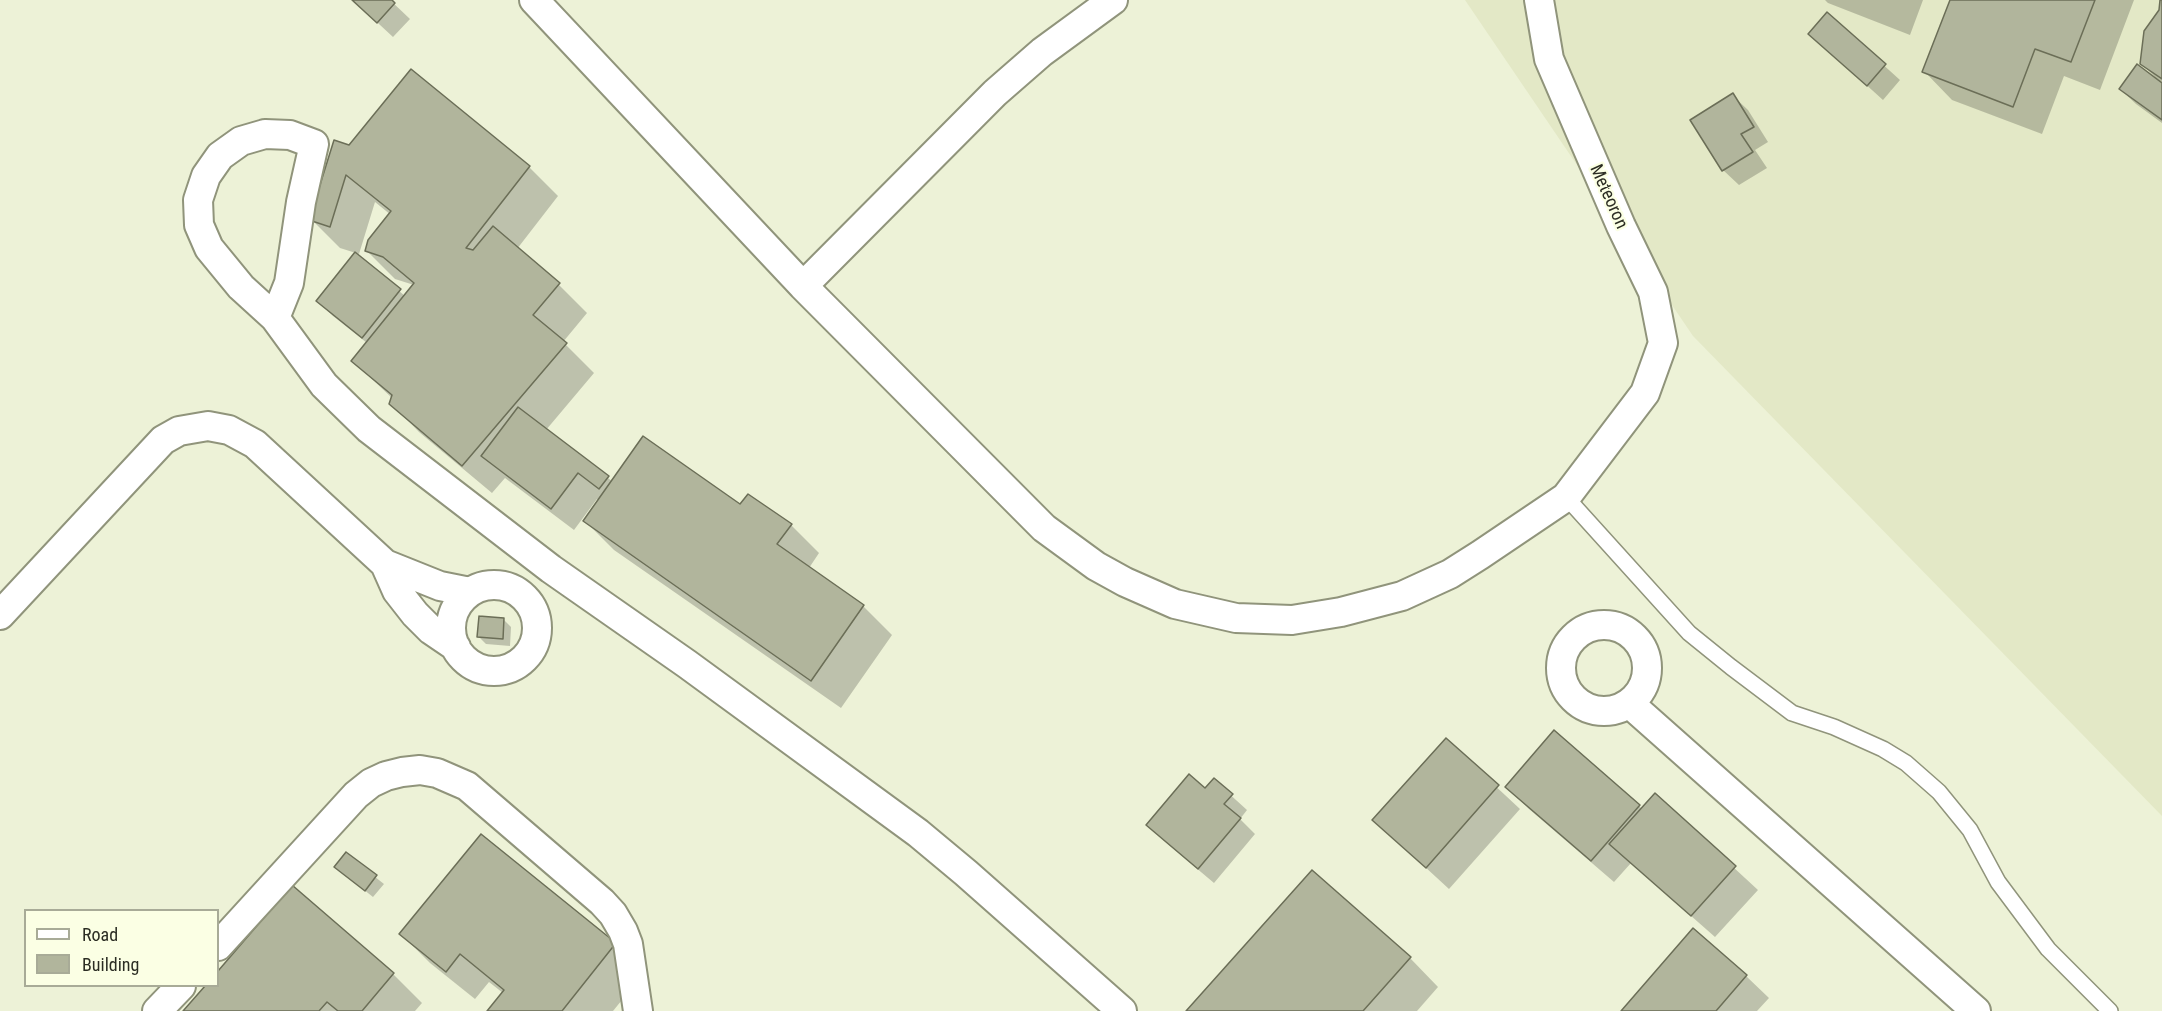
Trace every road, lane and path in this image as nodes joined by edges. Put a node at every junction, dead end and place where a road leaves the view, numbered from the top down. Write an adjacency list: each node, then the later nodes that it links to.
1 (534, 0): 4 (street, Meteoron)
2 (1113, 0): 4 (street)
3 (1539, 0): 6 (street, Meteoron)
4 (803, 286): 6 (street, Meteoron)
5 (275, 318): 5 (street); 8 (street)
6 (1566, 497): 20 (lane)
7 (385, 564): 9 (street); 11 (street); 12 (street)
8 (551, 569): 10 (street); 18 (street)
9 (470, 592): 10 (street); 12 (street)
10 (524, 596): 12 (street)
11 (0, 615)
12 (456, 647)
13 (1630, 704): 19 (street)
14 (219, 945): 17 (street)
15 (180, 987): 16 (street)
16 (157, 1011)
17 (638, 1011)
18 (1122, 1011)
19 (1976, 1011)
20 (2110, 1011)

